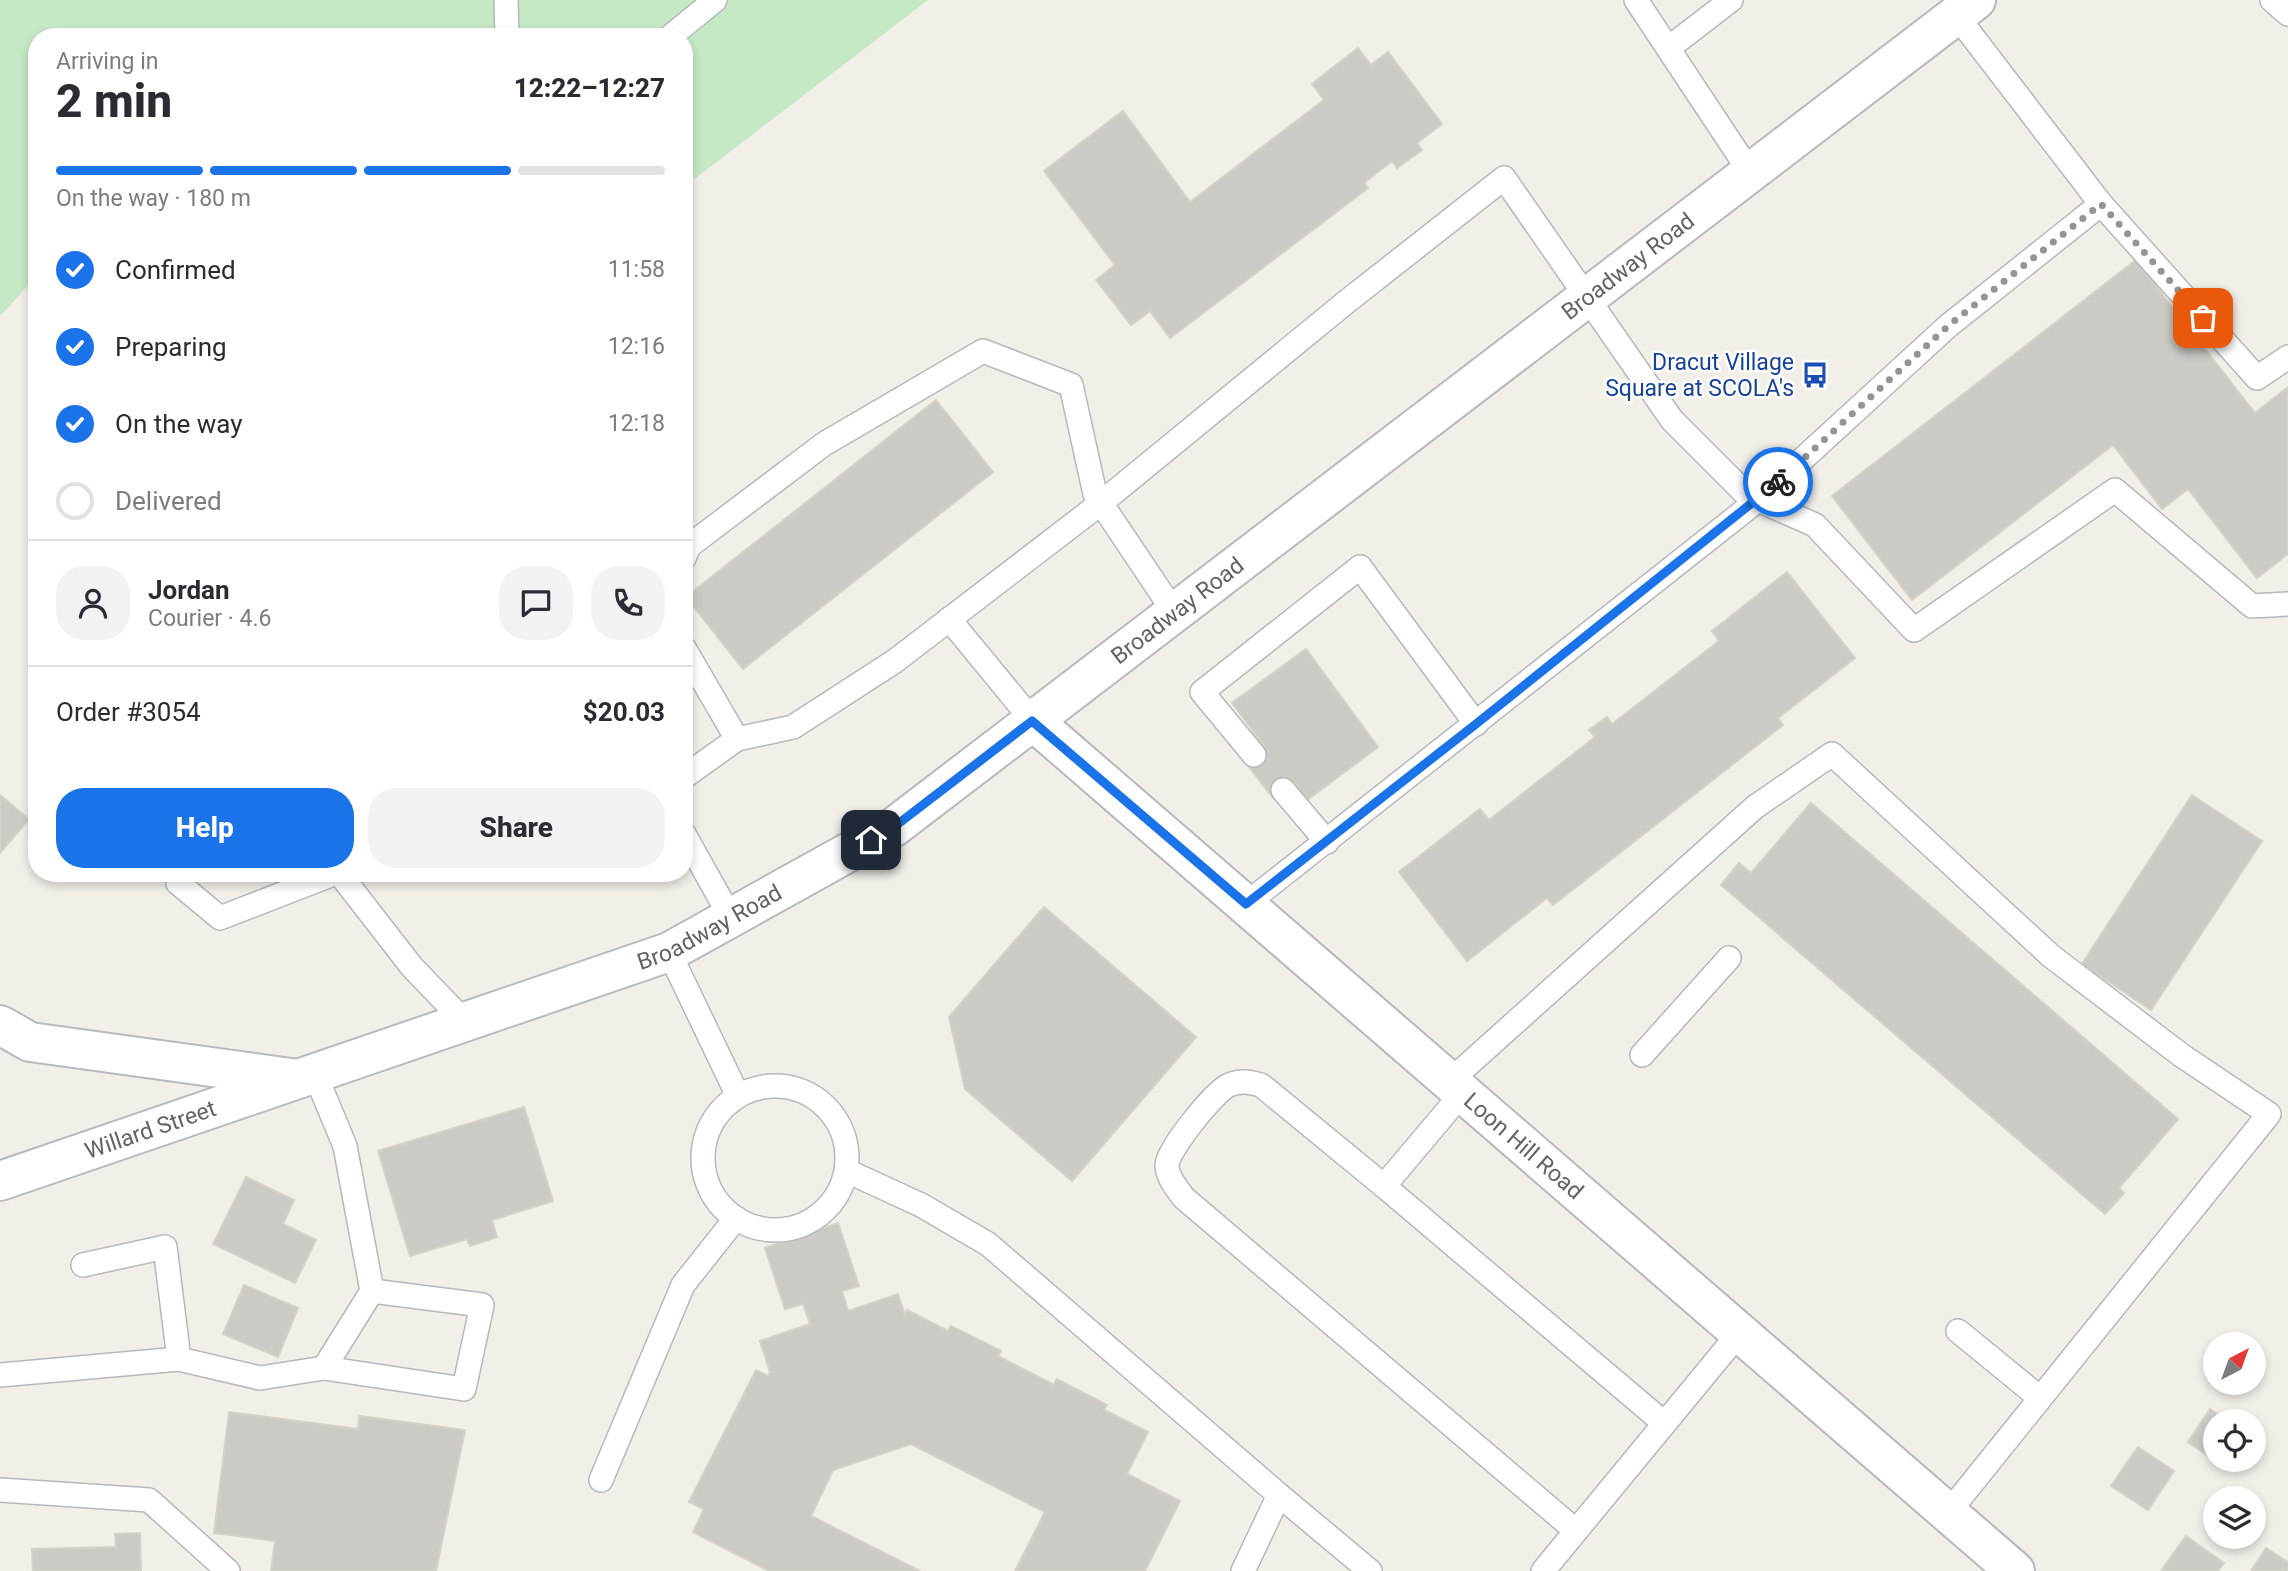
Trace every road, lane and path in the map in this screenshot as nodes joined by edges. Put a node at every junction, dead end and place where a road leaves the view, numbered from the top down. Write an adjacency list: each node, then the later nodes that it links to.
1 (506, 0): 8 (lane)
2 (715, 0): 9 (lane)
3 (1636, 0): 10 (lane)
4 (1731, 0): 10 (lane)
5 (2272, 0): 7 (lane)
6 (1966, 7): 11 (main road, Broadway Road); 12 (lane)
7 (2288, 14)
8 (507, 28)
9 (681, 28)
10 (1670, 47): 11 (lane)
11 (1750, 172): 13 (main road, Broadway Road)
12 (2101, 204): 14 (lane); 15 (lane)
13 (1585, 296): 15 (lane); 16 (lane); 19 (main road, Broadway Road)
14 (2288, 357)
15 (1758, 500): 18 (lane); 23 (lane)
16 (1101, 503): 17 (lane); 19 (lane); 20 (lane)
17 (693, 543)
18 (2288, 604)
19 (1174, 612): 22 (main road, Broadway Road)
20 (949, 620): 22 (lane); 24 (lane)
21 (693, 663): 24 (lane)
22 (1032, 721): 33 (main road, Loon Hill Road); 34 (main road, Broadway Road)
23 (1476, 724): 25 (lane); 28 (lane)
24 (737, 739): 26 (lane)
25 (1254, 755)
26 (693, 771)
27 (1283, 790): 28 (lane)
28 (1327, 842): 33 (lane)
29 (693, 850): 34 (lane)
30 (178, 882): 31 (lane)
31 (314, 882)
32 (345, 882): 37 (lane)
33 (1246, 904): 41 (main road, Loon Hill Road)
34 (731, 918): 35 (main road, Broadway Road)
35 (669, 952): 37 (main road, Broadway Road); 42 (lane)
36 (1729, 958): 39 (lane)
37 (465, 1022): 40 (main road, Broadway Road)
38 (0, 1025): 40 (main road)
39 (1642, 1055)
40 (308, 1077): 44 (main road, Willard Street); 48 (lane)
41 (1458, 1086): 45 (lane); 50 (main road, Loon Hill Road); 54 (lane)
42 (738, 1096): 43 (lane); 46 (lane)
43 (846, 1171): 46 (lane); 58 (lane)
44 (0, 1181)
45 (1384, 1186): 55 (lane); 60 (lane)
46 (736, 1218): 56 (lane)
47 (83, 1265): 51 (lane)
48 (372, 1291): 52 (lane); 52 (lane)
49 (1958, 1331): 54 (lane)
50 (1740, 1332): 55 (lane); 59 (main road, Loon Hill Road)
51 (179, 1359): 52 (lane); 53 (lane)
52 (324, 1368)
53 (0, 1375)
54 (2040, 1398): 59 (lane)
55 (1664, 1423): 60 (lane)
56 (601, 1480)
57 (0, 1490): 61 (lane)
58 (1279, 1495): 62 (lane); 63 (lane)
59 (1948, 1513): 65 (main road, Loon Hill Road)
60 (1574, 1531): 64 (lane)
61 (228, 1571)
62 (1243, 1571)
63 (1370, 1571)
64 (1543, 1571)
65 (2015, 1571)

